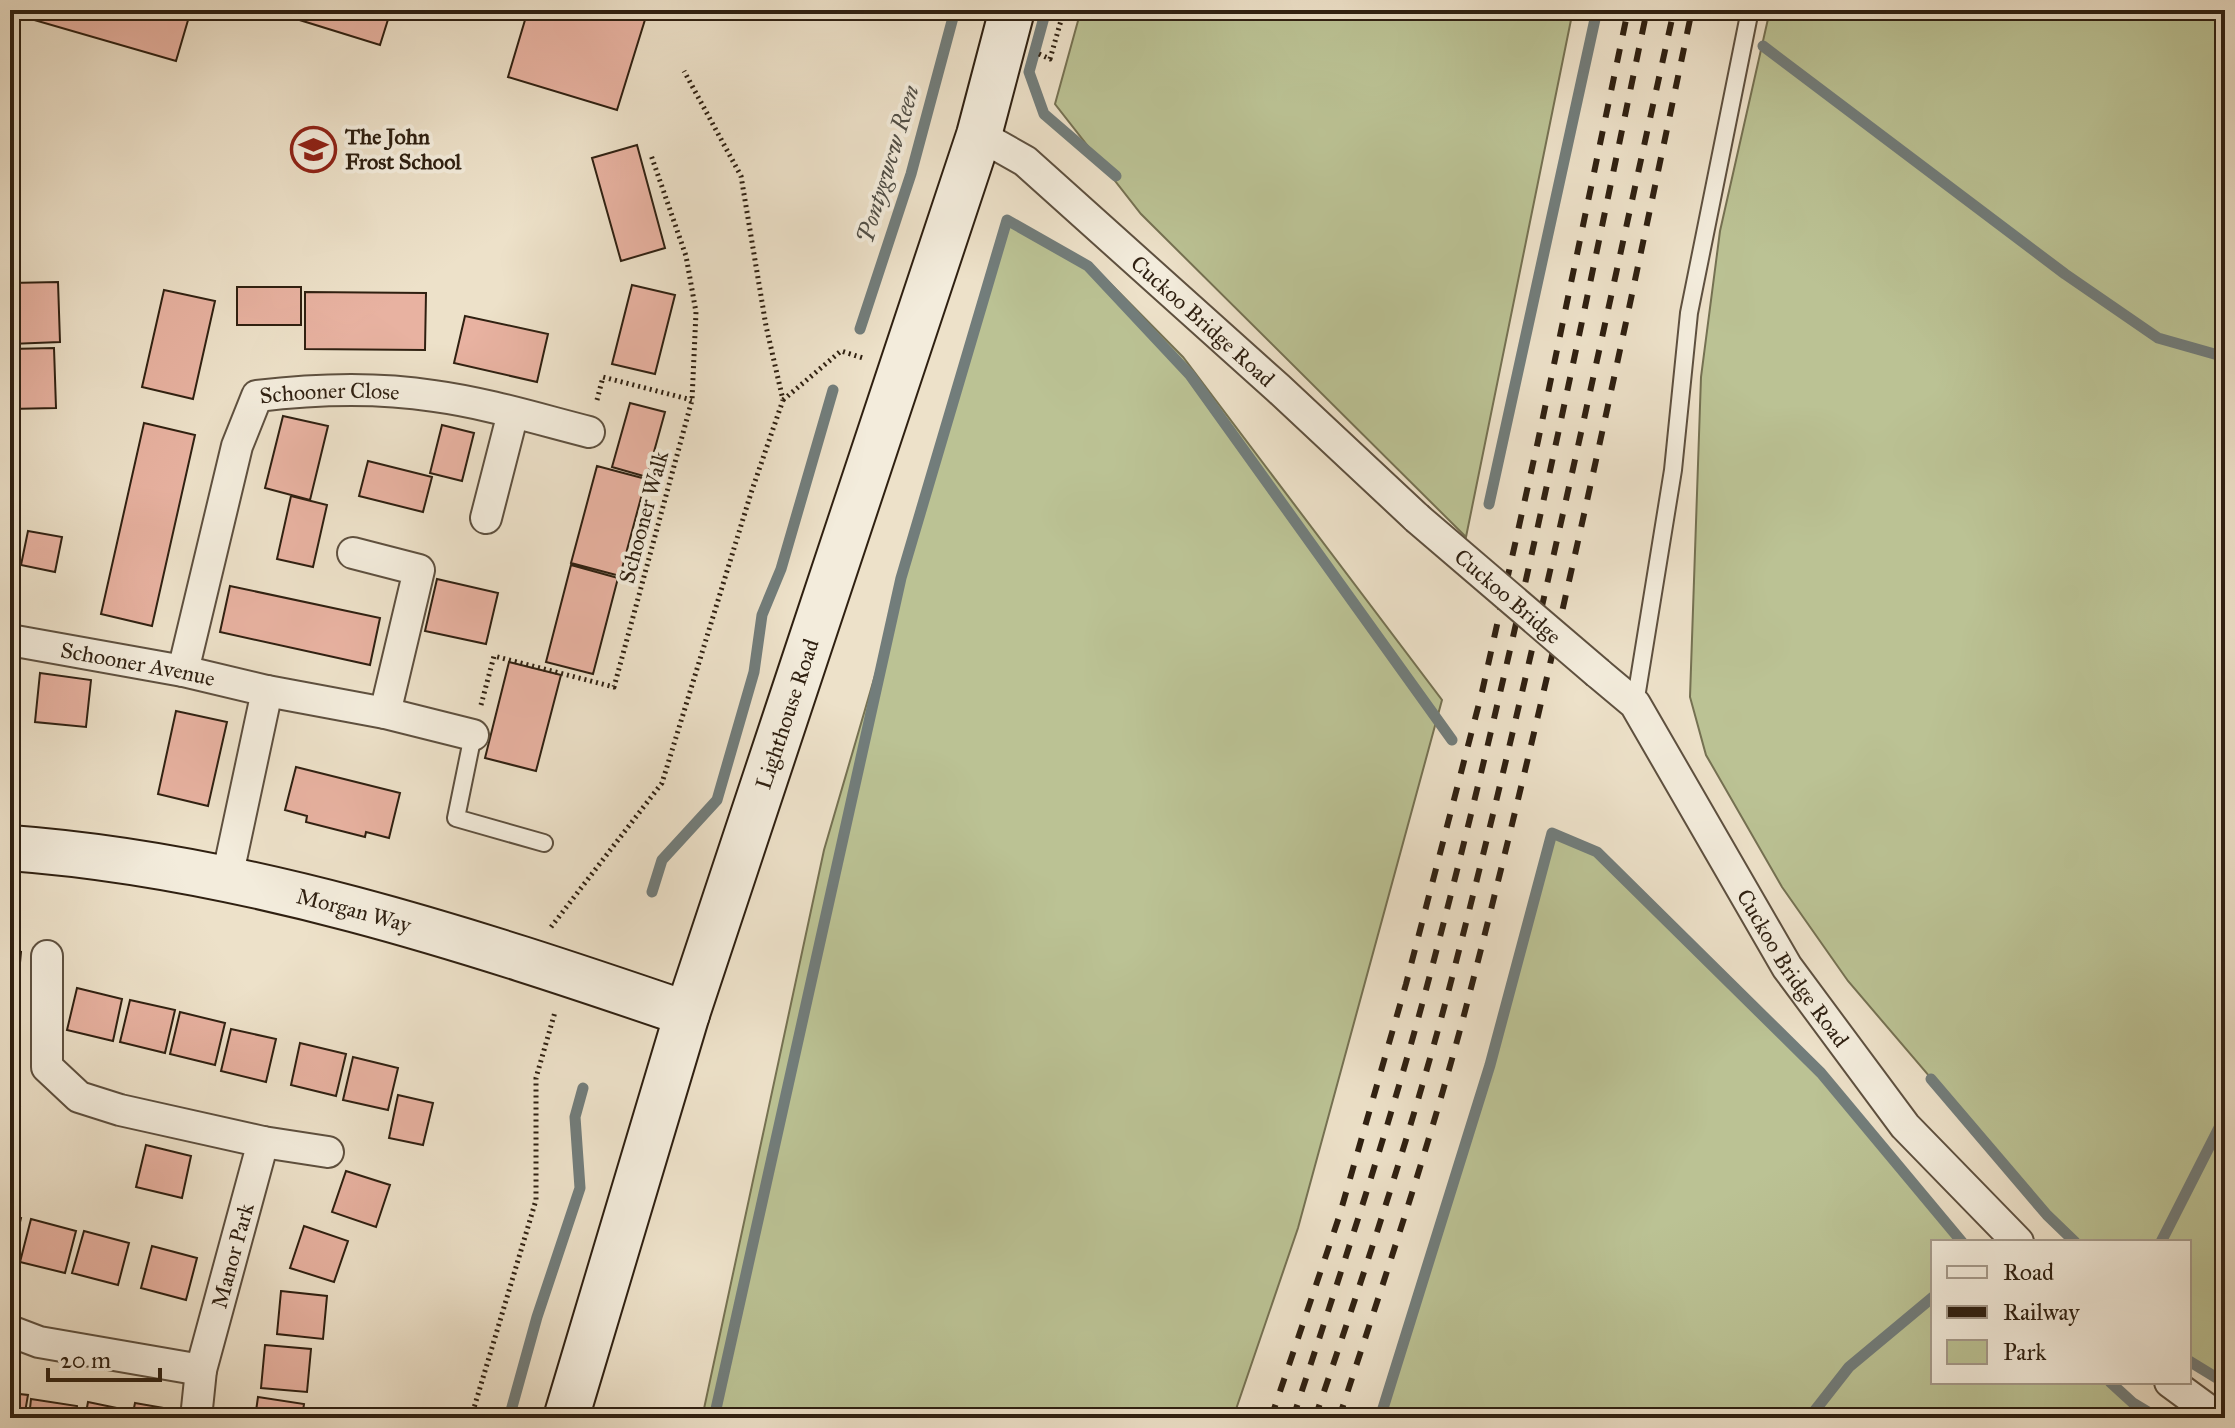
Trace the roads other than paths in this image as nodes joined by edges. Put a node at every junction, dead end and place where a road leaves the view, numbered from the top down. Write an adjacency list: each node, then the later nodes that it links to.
1 (1012, 10): 3 (main road, Lighthouse Road)
2 (1750, 10): 13 (lane)
3 (979, 135): 7 (street, Cuckoo Bridge Road); 20 (main road, Lighthouse Road)
4 (513, 413): 5 (street, Schooner Close); 6 (street); 10 (street, Schooner Close)
5 (589, 432)
6 (486, 518)
7 (1417, 518): 11 (street, Cuckoo Bridge, bridge)
8 (353, 553): 14 (street)
9 (10, 640): 10 (street, Schooner Avenue)
10 (183, 671): 12 (street, Schooner Avenue)
11 (1598, 673): 13 (street, Cuckoo Bridge Road)
12 (267, 691): 14 (street, Schooner Avenue); 18 (street)
13 (1635, 704): 23 (street, Cuckoo Bridge Road)
14 (385, 713): 15 (street, Schooner Avenue)
15 (473, 735): 16 (lane)
16 (544, 843)
17 (10, 848): 18 (main road, Morgan Way)
18 (227, 878): 20 (main road, Morgan Way)
19 (47, 956): 21 (street)
20 (687, 1014): 28 (main road, Lighthouse Road)
21 (263, 1142): 22 (street); 25 (street, Manor Park)
22 (328, 1152)
23 (2016, 1240)
24 (10, 1331): 25 (street)
25 (201, 1370): 27 (street, Manor Park)
26 (2173, 1384): 29 (street)
27 (196, 1418)
28 (566, 1418)
29 (2219, 1418)

